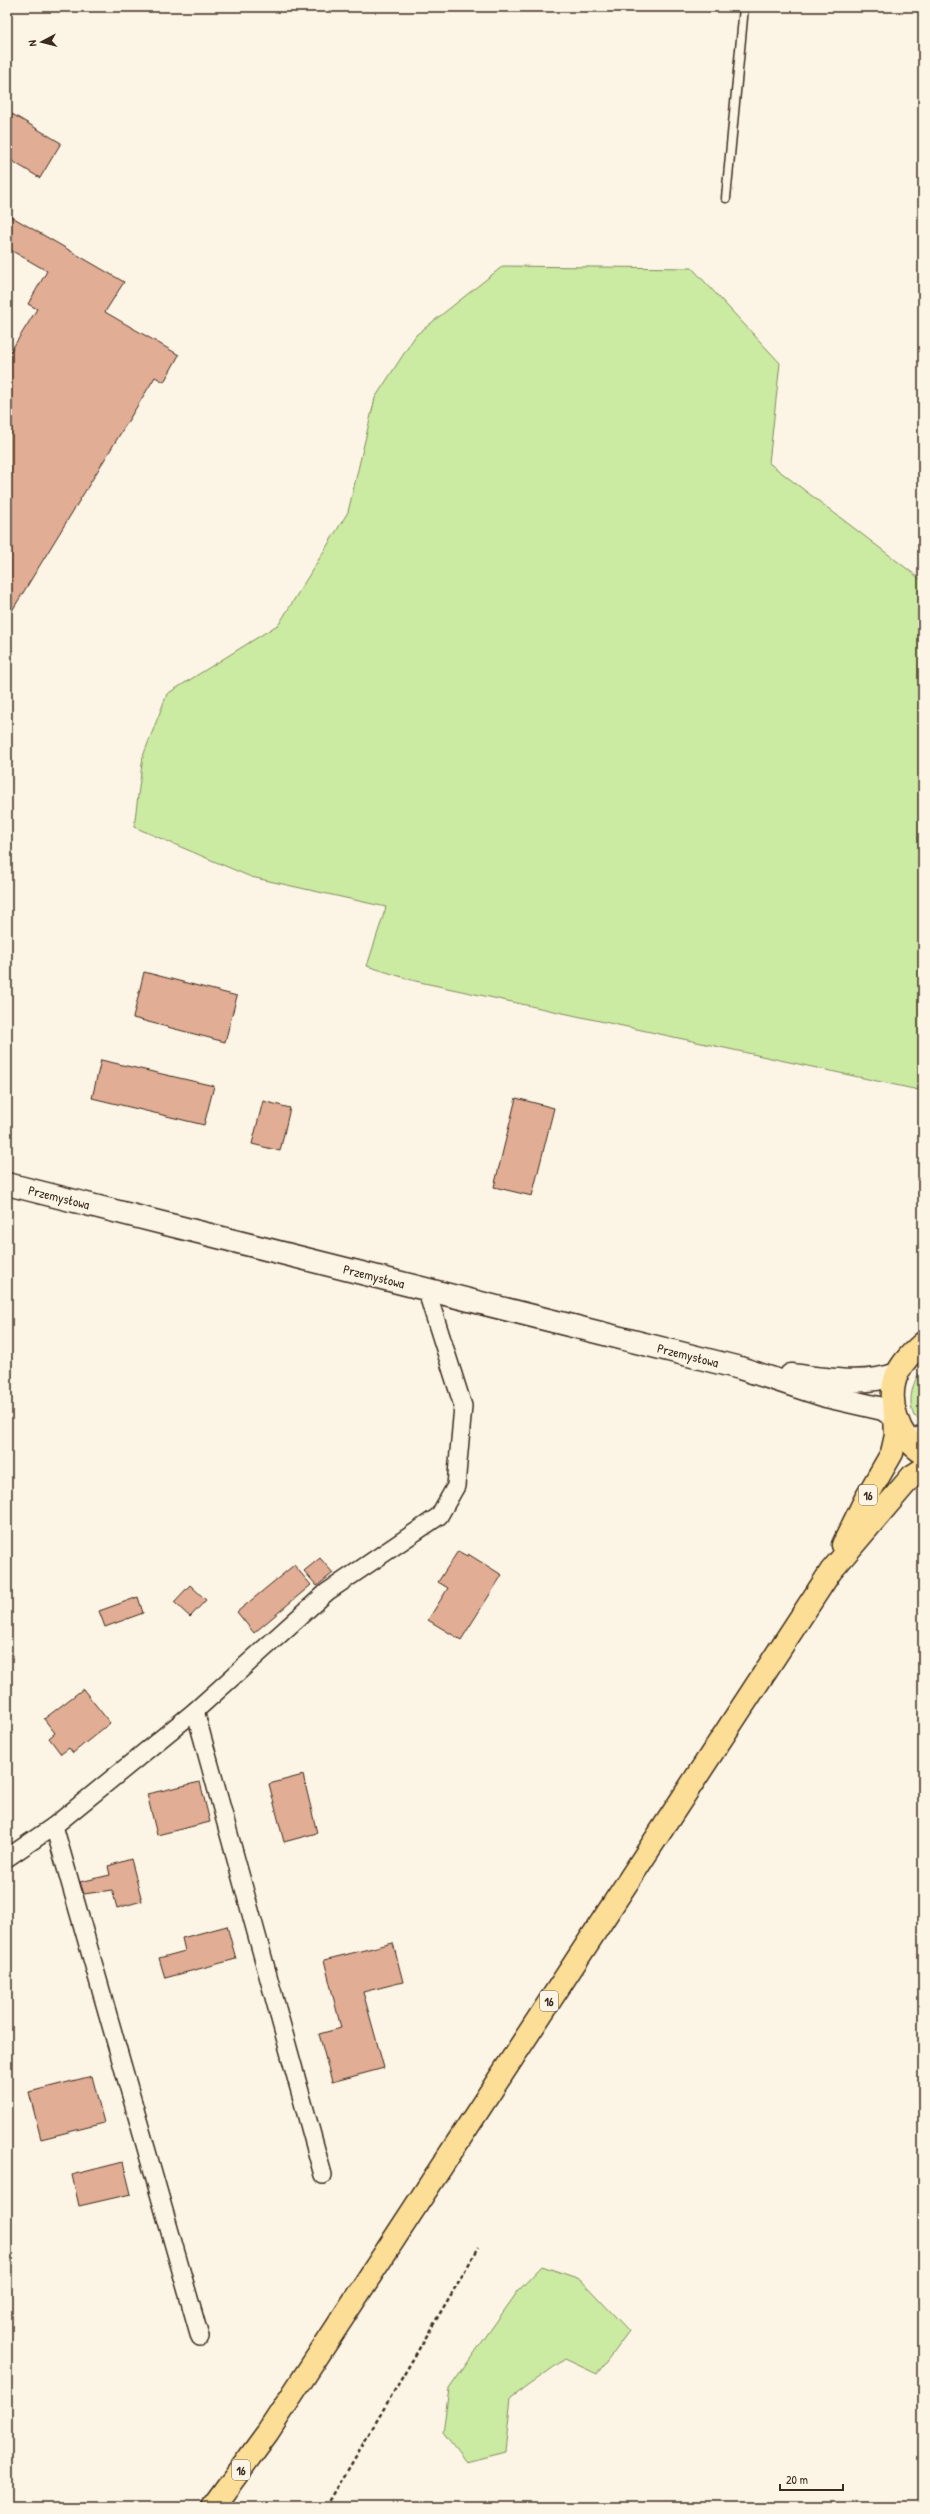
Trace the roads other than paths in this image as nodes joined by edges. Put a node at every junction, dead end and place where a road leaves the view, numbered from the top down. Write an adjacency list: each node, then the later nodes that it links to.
1 (744, 7): 2 (lane)
2 (726, 198)
3 (7, 1184): 4 (street, Przemysłowa)
4 (426, 1289): 6 (street, Przemysłowa); 13 (street)
5 (923, 1343): 7 (main road, 16)
6 (740, 1368): 7 (street, Przemysłowa); 8 (street, Przemysłowa)
7 (897, 1374): 8 (main road, 16)
8 (896, 1417): 9 (main road, 16); 12 (main road, 16)
9 (915, 1434): 10 (main road, 16)
10 (923, 1453)
11 (923, 1469): 12 (main road, 16)
12 (831, 1571): 18 (main road, 16)
13 (195, 1711): 14 (street); 16 (street)
14 (54, 1826): 15 (street); 17 (street)
15 (7, 1858)
16 (323, 2175)
17 (200, 2336)
18 (268, 2432): 19 (main road, 16); 20 (main road, 16)
19 (213, 2507)
20 (227, 2507)

